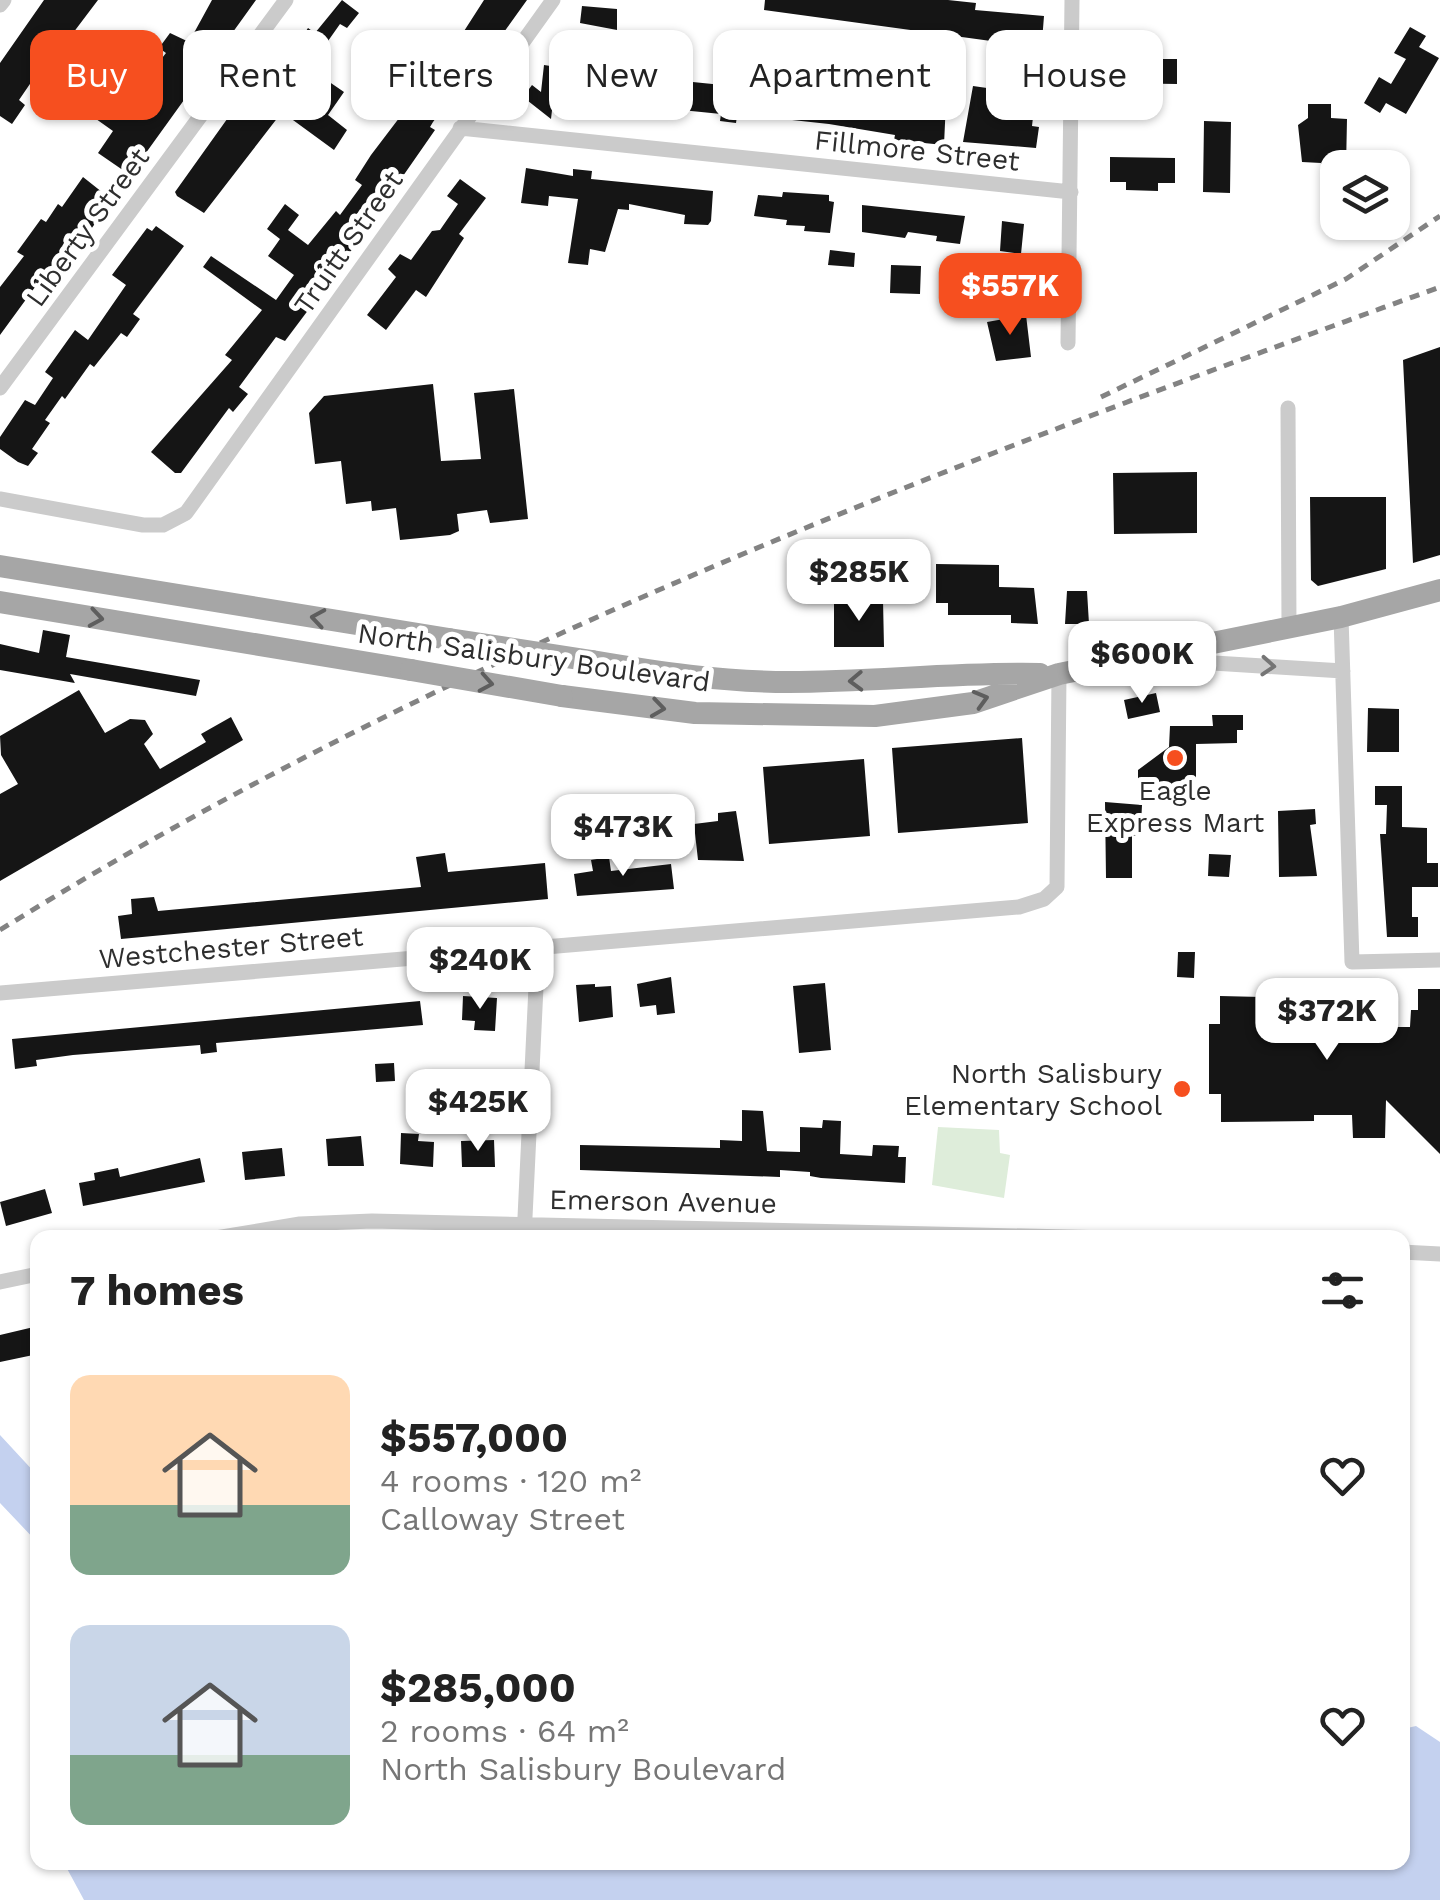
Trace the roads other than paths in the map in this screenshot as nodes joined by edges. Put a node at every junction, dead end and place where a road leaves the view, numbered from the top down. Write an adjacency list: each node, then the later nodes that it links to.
1 (286, 0): 7 (street, Liberty Street)
2 (552, 0): 4 (street, Truitt Street)
3 (1072, 0): 5 (street)
4 (460, 128): 5 (street, Fillmore Street); 9 (street, Truitt Street)
5 (1071, 192): 6 (street)
6 (1068, 343)
7 (0, 388)
8 (1288, 408): 14 (street)
9 (0, 498)
10 (0, 566): 17 (main road, North Salisbury Boulevard, one-way to 10, bridge)
11 (1440, 590): 13 (main road, North Salisbury Boulevard)
12 (0, 602): 17 (main road, North Salisbury Boulevard, one-way to 17, bridge)
13 (1341, 616): 14 (main road, North Salisbury Boulevard); 16 (street)
14 (1289, 627): 15 (main road, North Salisbury Boulevard)
15 (1136, 658): 16 (street, one-way to 16); 17 (main road, North Salisbury Boulevard)
16 (1343, 671): 19 (street)
17 (1058, 674): 18 (street, Westchester Street)
18 (538, 944): 20 (street, Westchester Street); 22 (street)
19 (1440, 960)
20 (1, 993)
21 (264, 1230): 22 (street, Emerson Avenue)
22 (524, 1230)
23 (1410, 1252): 24 (street)
24 (1440, 1254)
25 (30, 1276): 26 (street)
26 (0, 1282)

